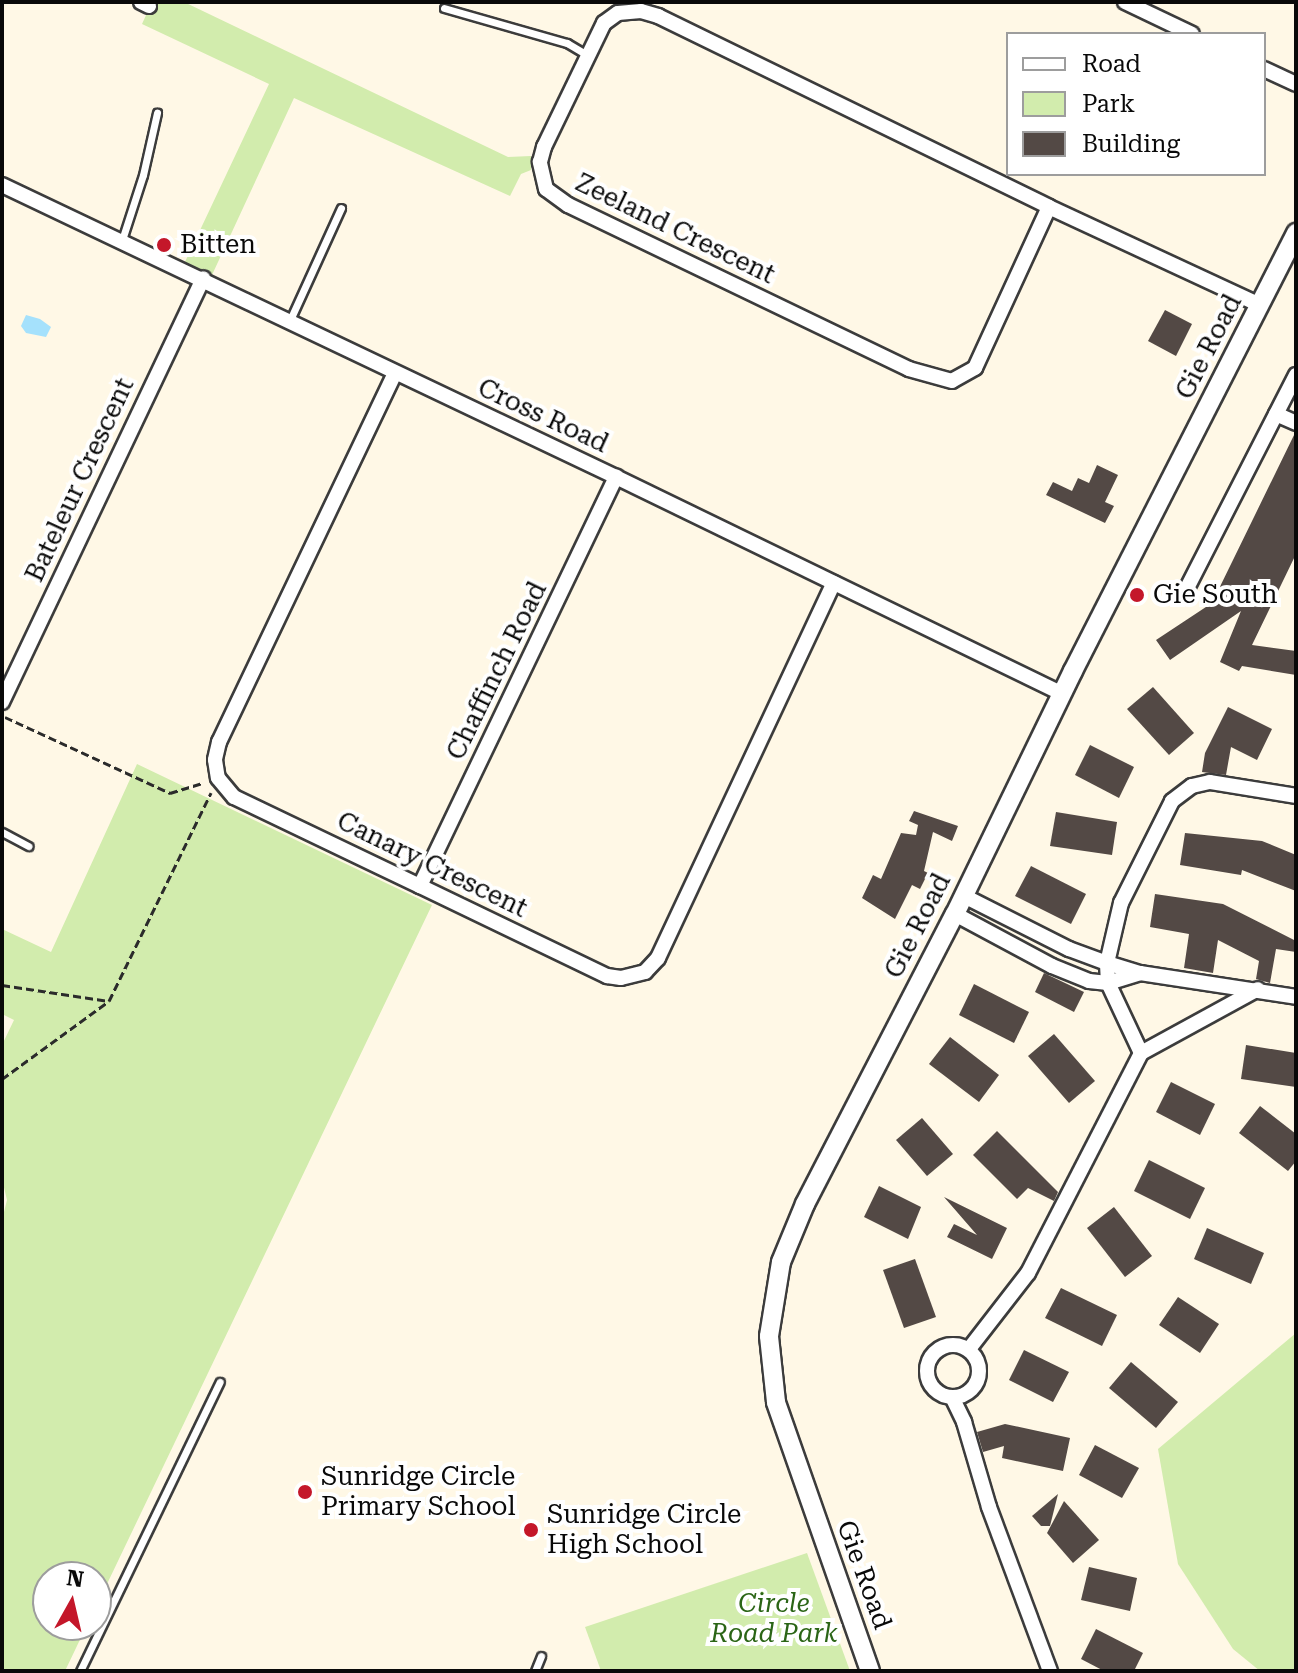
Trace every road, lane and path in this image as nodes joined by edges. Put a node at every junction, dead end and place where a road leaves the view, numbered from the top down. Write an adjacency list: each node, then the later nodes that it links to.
1 (1125, 2): 4 (street)
2 (638, 7): 5 (street, Zeeland Crescent); 10 (street, Zeeland Crescent)
3 (444, 8): 5 (lane)
4 (1188, 32)
5 (587, 55): 10 (street, Zeeland Crescent)
6 (1266, 70): 7 (street)
7 (1296, 84)
8 (157, 113): 13 (lane)
9 (4, 191): 13 (street, Cross Road)
10 (1049, 207): 15 (street, Zeeland Crescent)
11 (341, 208): 16 (lane)
12 (1296, 233): 15 (street, Gie Road)
13 (122, 240): 14 (street, Cross Road)
14 (203, 278): 16 (street, Cross Road); 25 (street, Bateleur Crescent)
15 (1260, 305): 24 (street, Gie Road)
16 (290, 320): 17 (street, Cross Road)
17 (395, 373): 21 (street, Cross Road); 27 (street)
18 (1296, 375): 19 (street)
19 (1276, 414): 20 (street); 23 (street)
20 (1296, 423)
21 (616, 477): 22 (street, Cross Road); 31 (street, Chaffinch Road)
22 (834, 583): 24 (street, Cross Road); 31 (street, Canary Crescent)
23 (1184, 594)
24 (1062, 694): 32 (street, Gie Road)
25 (2, 702)
26 (2, 716): 27 (path)
27 (218, 778): 31 (street, Canary Crescent); 40 (path)
28 (1296, 796): 34 (street)
29 (2, 832): 30 (lane)
30 (28, 846)
31 (420, 886)
32 (964, 896): 33 (street, Gie Road); 34 (street)
33 (955, 914): 36 (street); 49 (street, Gie Road)
34 (1107, 963): 35 (street); 36 (street)
35 (1140, 973): 36 (street); 38 (street)
36 (1108, 983): 41 (street)
37 (2, 985): 40 (path)
38 (1258, 989): 39 (street); 41 (street)
39 (1296, 997)
40 (109, 1001): 42 (path)
41 (1141, 1053): 43 (street)
42 (2, 1079)
43 (969, 1349): 45 (street); 45 (street)
44 (220, 1382): 47 (lane)
45 (952, 1397): 50 (street)
46 (541, 1656): 48 (lane)
47 (80, 1671)
48 (535, 1671)
49 (870, 1671)
50 (1050, 1671)

